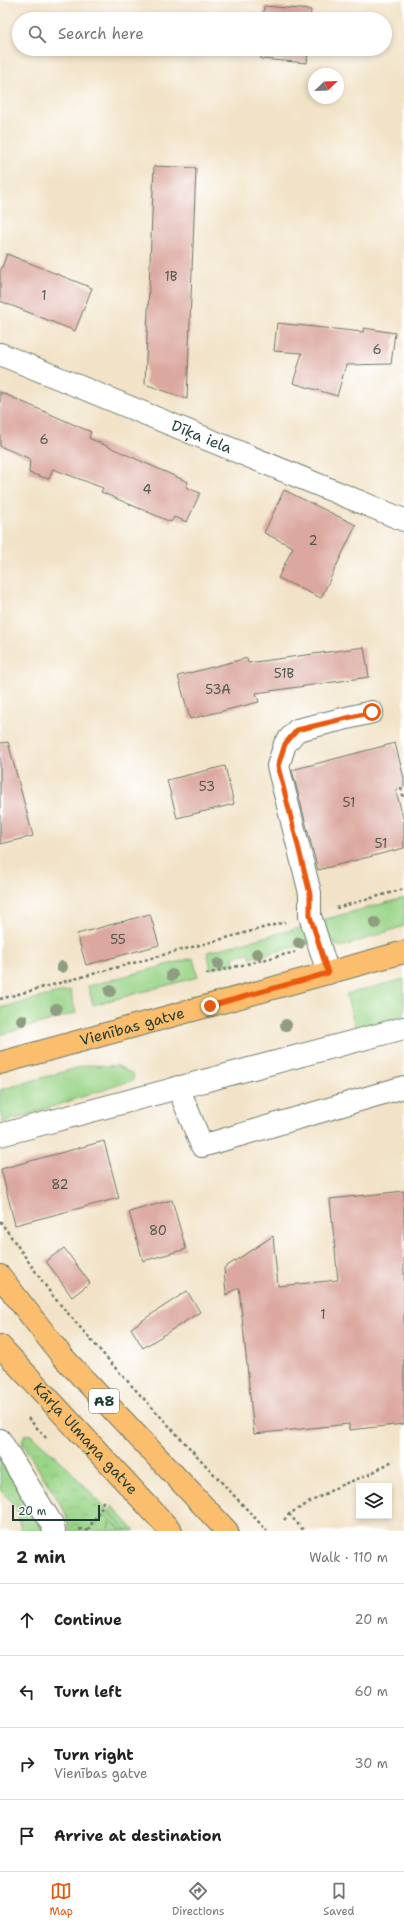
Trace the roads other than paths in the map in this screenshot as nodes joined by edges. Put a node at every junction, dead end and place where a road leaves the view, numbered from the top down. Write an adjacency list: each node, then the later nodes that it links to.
1 (0, 354): 2 (street, Dīķa iela)
2 (404, 520)
3 (372, 712): 5 (street)
4 (404, 952): 5 (main road, Vienības gatve)
5 (328, 973): 7 (main road, Vienības gatve)
6 (404, 1028): 8 (street)
7 (0, 1063)
8 (178, 1087): 9 (street); 10 (street)
9 (404, 1087)
10 (0, 1134)
11 (0, 1276): 16 (main road, A8)
12 (0, 1346): 15 (main road, Kārļa Ulmaņa gatve / A8)
13 (0, 1440): 14 (street)
14 (54, 1531)
15 (170, 1531)
16 (227, 1531)

